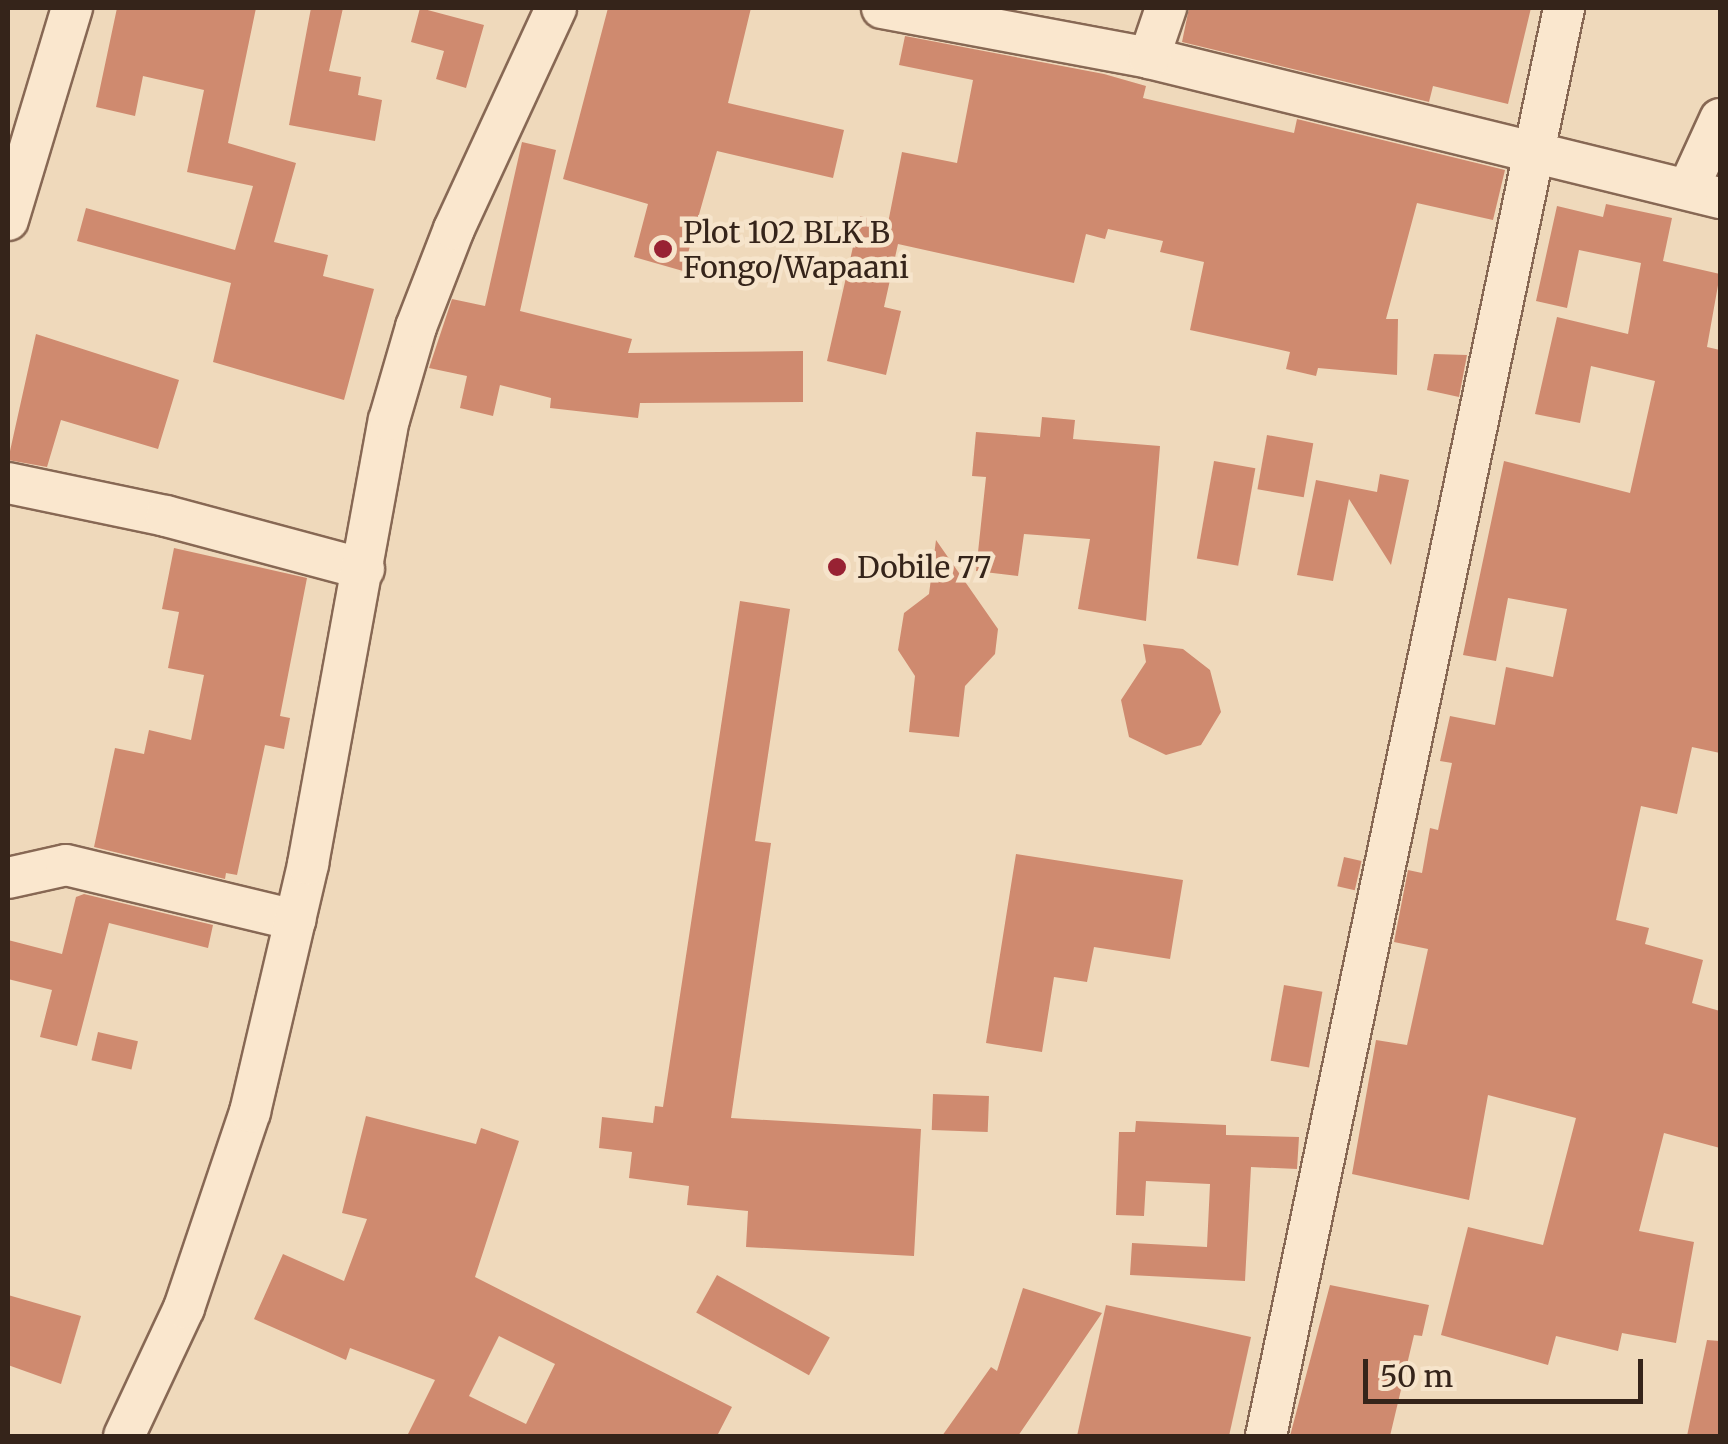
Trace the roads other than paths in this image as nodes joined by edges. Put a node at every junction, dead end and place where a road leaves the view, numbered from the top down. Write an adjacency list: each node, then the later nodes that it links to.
1 (72, 8): 10 (street)
2 (556, 8): 12 (street)
3 (882, 8): 6 (street)
4 (1166, 8): 6 (street)
5 (1564, 8): 8 (street)
6 (1149, 58): 8 (street)
7 (1720, 119): 9 (street)
8 (1536, 148): 9 (street); 16 (street)
9 (1704, 194)
10 (8, 220)
11 (8, 483): 12 (street)
12 (364, 570): 14 (street)
13 (8, 878): 14 (street)
14 (296, 920): 15 (street)
15 (124, 1436)
16 (1266, 1436)

